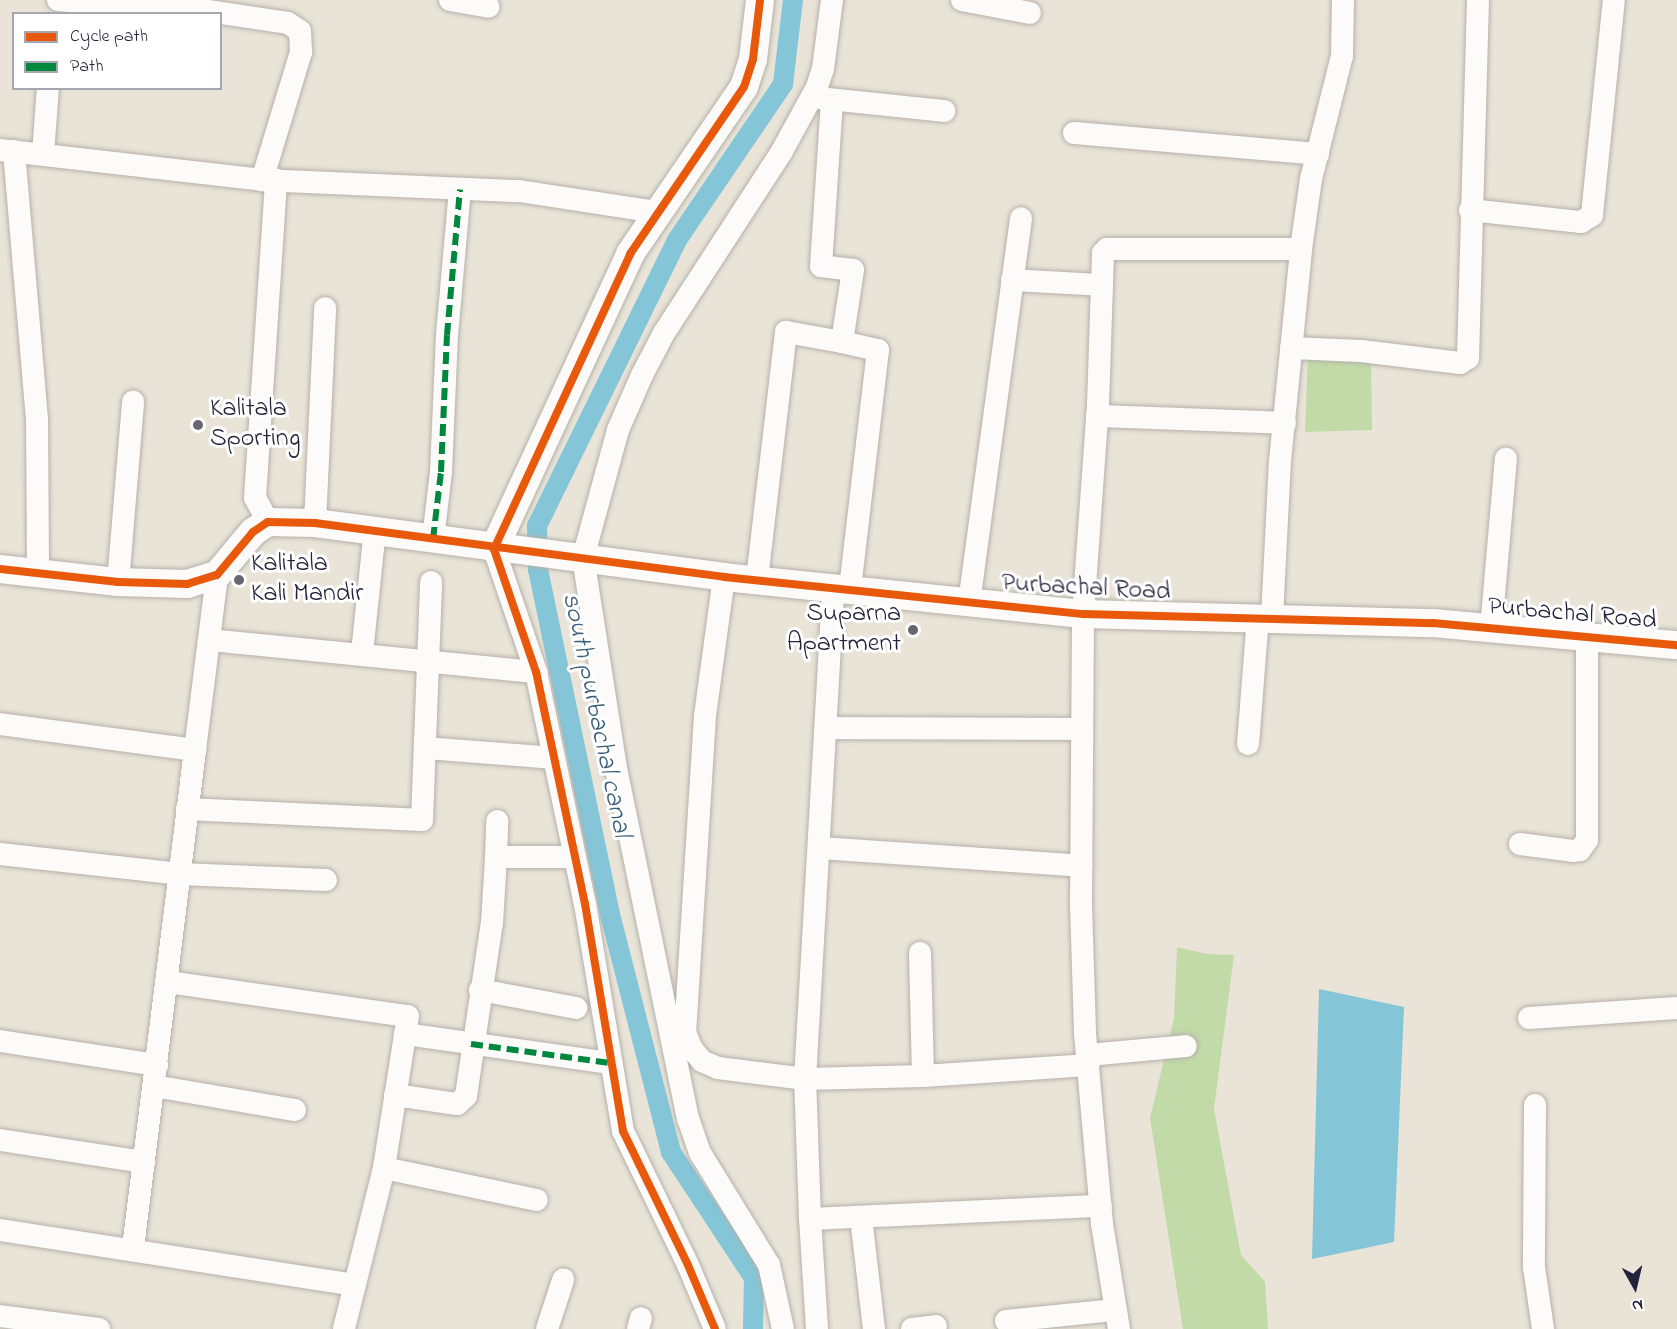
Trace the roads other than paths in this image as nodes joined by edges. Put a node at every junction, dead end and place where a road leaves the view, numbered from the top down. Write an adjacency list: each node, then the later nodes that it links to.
1 (56, 0): 9 (street)
2 (450, 0): 11 (street)
3 (760, 0): 25 (street)
4 (832, 0): 16 (street)
5 (962, 0): 10 (street)
6 (1343, 0): 20 (street)
7 (1478, 0): 24 (street)
8 (1614, 0): 24 (street)
9 (161, 2): 12 (street)
10 (991, 3): 14 (street)
11 (488, 7)
12 (221, 12)
13 (222, 12): 22 (street)
14 (1030, 13)
15 (48, 90): 21 (street)
16 (822, 99): 17 (street); 31 (street); 42 (street)
17 (944, 111)
18 (1074, 133): 20 (street)
19 (7, 151): 21 (street); 44 (street)
20 (1318, 153): 27 (street)
21 (43, 154): 22 (street)
22 (269, 180): 23 (street); 37 (street)
23 (460, 190): 25 (street); 40 (street)
24 (1470, 210): 32 (street)
25 (657, 212): 41 (street)
26 (1021, 219): 28 (street)
27 (1301, 249): 29 (street); 32 (street)
28 (1012, 280): 29 (street); 51 (street)
29 (1102, 285): 34 (street)
30 (325, 308): 38 (street)
31 (842, 342): 47 (street); 50 (street)
32 (1291, 348): 35 (street)
33 (133, 402): 48 (street)
34 (1097, 416): 35 (street); 52 (street)
35 (1285, 423): 53 (street)
36 (1506, 459): 54 (street)
37 (268, 522): 38 (street, Purbachal Road); 45 (street)
38 (315, 523): 39 (street, Purbachal Road)
39 (375, 529): 40 (street, Purbachal Road); 58 (street)
40 (433, 538): 41 (street, Purbachal Road)
41 (506, 550): 42 (street, Purbachal Road); 60 (street)
42 (575, 557): 46 (street, Purbachal Road); 115 (street)
43 (0, 569): 44 (street)
44 (38, 575): 48 (street)
45 (217, 575): 48 (street); 56 (street)
46 (724, 577): 47 (street, Purbachal Road); 92 (street)
47 (757, 579): 50 (street, Purbachal Road)
48 (118, 582)
49 (431, 582): 59 (street)
50 (841, 587): 51 (street, Purbachal Road); 62 (street)
51 (969, 603): 52 (street, Purbachal Road)
52 (1083, 614): 53 (street, Purbachal Road); 63 (street)
53 (1265, 618): 54 (street, Purbachal Road); 64 (street)
54 (1491, 628): 55 (street, Purbachal Road)
55 (1587, 638): 57 (street, Purbachal Road); 70 (street)
56 (209, 640): 58 (street); 66 (street)
57 (1677, 645)
58 (363, 653): 59 (street)
59 (429, 661): 60 (street); 65 (street)
60 (536, 672): 67 (street)
61 (0, 724): 66 (street)
62 (827, 728): 63 (street); 71 (street)
63 (1082, 729): 75 (street)
64 (1248, 744)
65 (425, 748): 67 (street); 68 (street)
66 (195, 750): 68 (street)
67 (555, 758): 74 (street)
68 (187, 808): 76 (street)
69 (496, 821): 73 (street)
70 (1520, 844)
71 (820, 848): 75 (street); 92 (street)
72 (0, 854): 76 (street)
73 (496, 857): 74 (street); 80 (street)
74 (575, 857): 89 (street)
75 (1081, 866): 88 (street)
76 (180, 874): 77 (street); 79 (street)
77 (326, 880)
78 (920, 952): 91 (street)
79 (168, 982): 84 (street); 90 (street)
80 (480, 990): 81 (street); 86 (street)
81 (576, 1008)
82 (1677, 1008): 83 (street)
83 (1529, 1018)
84 (405, 1034): 86 (street); 93 (street)
85 (0, 1041): 90 (street)
86 (471, 1044): 89 (street); 93 (street)
87 (1186, 1046): 88 (street)
88 (1089, 1060): 91 (street); 100 (street)
89 (610, 1063): 114 (street)
90 (155, 1076): 95 (street); 97 (street)
91 (923, 1076): 92 (street)
92 (806, 1079): 102 (street)
93 (395, 1095): 98 (street)
94 (1535, 1105): 119 (street)
95 (295, 1110)
96 (0, 1140): 97 (street)
97 (144, 1162): 104 (street)
98 (384, 1168): 99 (street); 106 (street)
99 (537, 1200)
100 (1101, 1206): 101 (street); 108 (street)
101 (861, 1217): 102 (street); 117 (street)
102 (810, 1219): 116 (street)
103 (0, 1230): 104 (street)
104 (133, 1248): 106 (street)
105 (563, 1280): 113 (street)
106 (355, 1285): 112 (street)
107 (0, 1316): 111 (street)
108 (1117, 1319): 109 (street)
109 (1006, 1321)
110 (936, 1326): 118 (street)
111 (99, 1329)
112 (344, 1329)
113 (547, 1329)
114 (715, 1329)
115 (783, 1329)
116 (818, 1329)
117 (874, 1329)
118 (912, 1329)
119 (1543, 1329)

